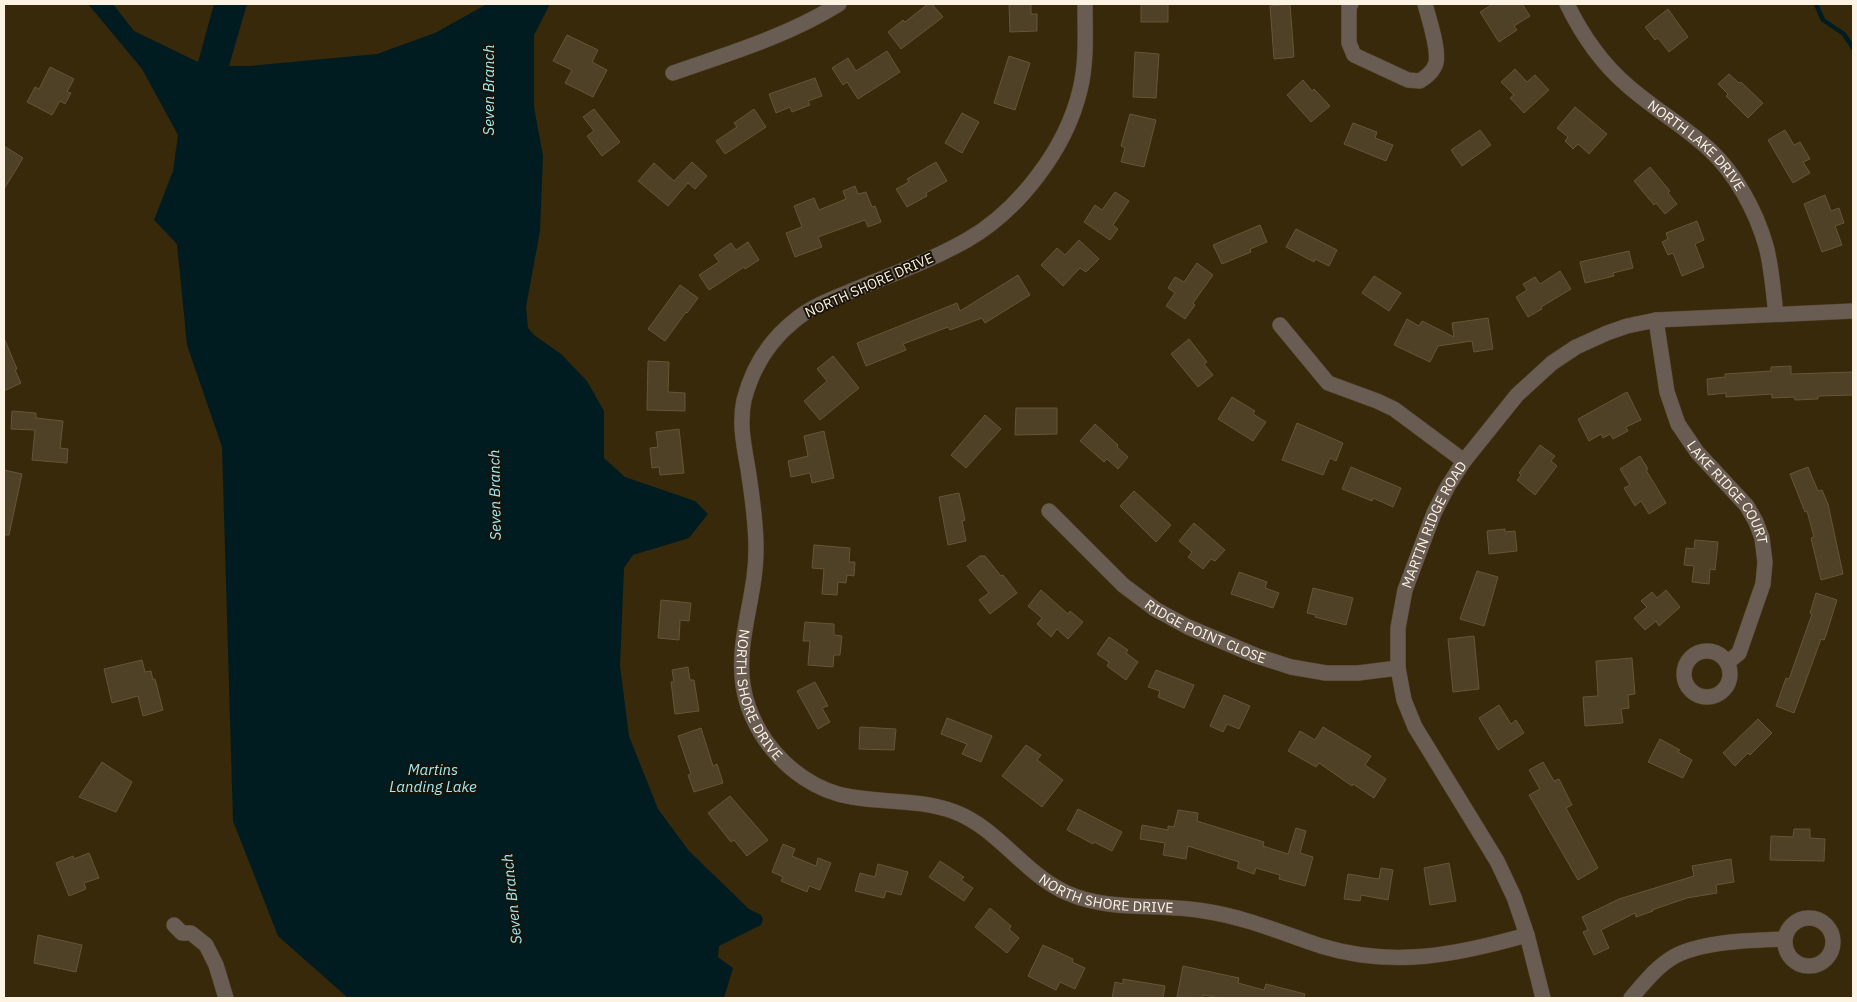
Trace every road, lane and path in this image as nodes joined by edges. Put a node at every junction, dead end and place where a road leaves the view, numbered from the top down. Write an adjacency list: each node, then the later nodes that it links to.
1 (839, 4): 6 (street)
2 (1085, 4): 16 (street, NORTH SHORE DRIVE)
3 (1351, 4): 4 (street)
4 (1426, 4)
5 (1567, 4): 8 (street, NORTH LAKE DRIVE)
6 (673, 73)
7 (1853, 311): 8 (street, MARTIN RIDGE ROAD)
8 (1776, 314): 9 (street, MARTIN RIDGE ROAD)
9 (1656, 320): 11 (street, MARTIN RIDGE ROAD); 13 (street, LAKE RIDGE COURT)
10 (1280, 325): 11 (street)
11 (1464, 461): 14 (street, MARTIN RIDGE ROAD)
12 (1049, 511): 14 (street, RIDGE POINT CLOSE)
13 (1727, 663)
14 (1398, 668): 16 (street, MARTIN RIDGE ROAD)
15 (174, 925): 18 (street)
16 (1526, 935): 19 (street, MARTIN RIDGE ROAD)
17 (1785, 939): 20 (street)
18 (226, 998)
19 (1543, 998)
20 (1631, 998)

